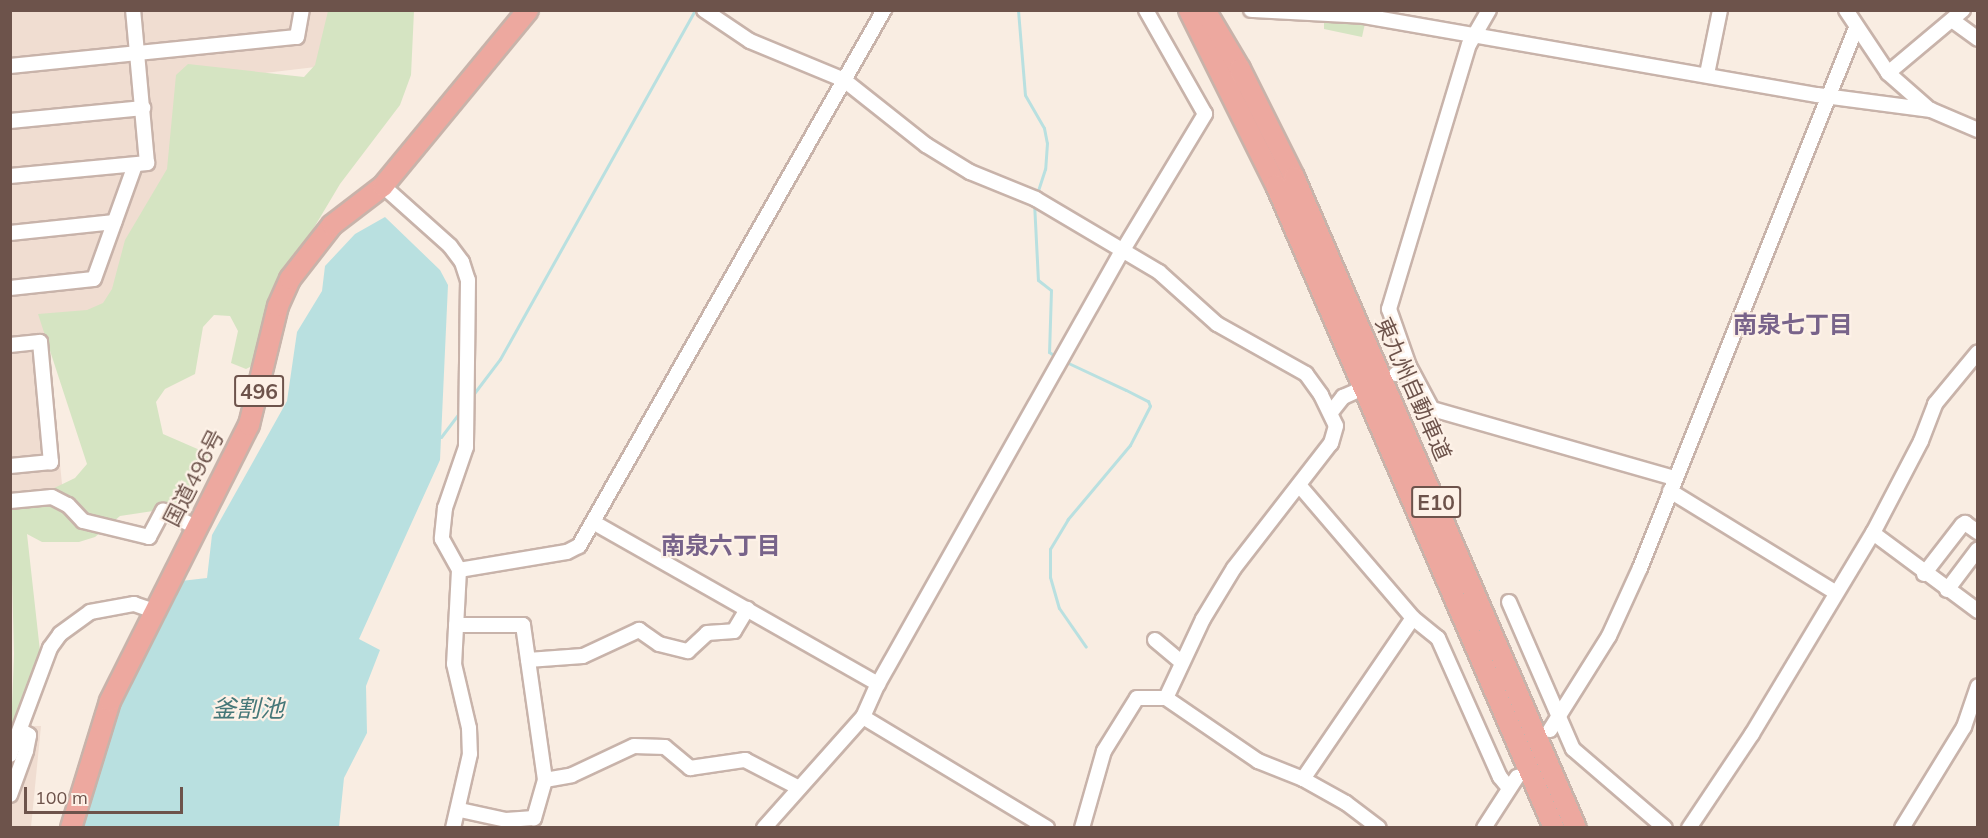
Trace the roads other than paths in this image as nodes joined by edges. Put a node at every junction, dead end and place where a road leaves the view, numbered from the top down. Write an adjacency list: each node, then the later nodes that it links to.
1 (133, 10): 18 (street)
2 (302, 10): 18 (street)
3 (528, 10): 30 (highway, 国道496号 / 496)
4 (704, 10): 22 (street)
5 (884, 10): 22 (street)
6 (1146, 10): 33 (street)
7 (1189, 10): 83 (highway, 東九州自動車道 / E10)
8 (1205, 10): 84 (highway, 東九州自動車道 / E10)
9 (1251, 10): 13 (street)
10 (1490, 10): 16 (street)
11 (1719, 10): 21 (street)
12 (1846, 10): 15 (street)
13 (1275, 12): 16 (street)
14 (1957, 15): 17 (street); 20 (street)
15 (1856, 28): 20 (street); 23 (street)
16 (1475, 35): 21 (street); 37 (street)
17 (1977, 39)
18 (137, 53): 19 (street); 24 (street)
19 (10, 66)
20 (1888, 73): 25 (street)
21 (1707, 74): 23 (street)
22 (844, 80): 33 (street); 45 (street)
23 (1828, 94): 25 (street); 42 (street)
24 (143, 108): 26 (street); 28 (street)
25 (1931, 110): 27 (street)
26 (10, 121)
27 (1977, 130)
28 (135, 165): 29 (street); 31 (street)
29 (10, 176)
30 (383, 186): 46 (highway, 国道496号 / 496); 50 (street)
31 (114, 222): 32 (street); 34 (street)
32 (10, 233)
33 (1123, 250): 40 (street); 63 (street)
34 (10, 288)
35 (10, 345): 41 (street)
36 (1977, 352): 48 (street)
37 (1409, 366): 38 (street); 42 (street)
38 (1396, 374)
39 (1354, 392): 40 (street)
40 (1332, 411): 43 (street)
41 (10, 466)
42 (1672, 484): 53 (street); 66 (street)
43 (1299, 485): 58 (street); 62 (street)
44 (10, 501): 46 (street)
45 (593, 522): 50 (street); 55 (street)
46 (196, 527): 56 (highway, 国道496号 / 496)
47 (1977, 532): 51 (street)
48 (1873, 533): 51 (street); 53 (street)
49 (1977, 549): 52 (street)
50 (459, 570): 59 (street)
51 (1924, 574): 52 (street)
52 (1947, 590): 57 (street)
53 (1835, 591): 86 (street)
54 (1509, 602): 66 (street)
55 (747, 609): 61 (street); 63 (street)
56 (154, 611): 68 (street); 76 (highway, 国道496号 / 496)
57 (1977, 611)
58 (1413, 618): 71 (street); 82 (street)
59 (456, 625): 61 (street); 75 (street)
60 (1155, 640): 62 (street)
61 (528, 660): 72 (street)
62 (1182, 663): 65 (street)
63 (878, 684): 67 (street)
64 (1977, 686): 87 (street)
65 (1166, 698): 71 (street); 80 (street)
66 (1560, 714): 69 (street); 85 (street)
67 (863, 717): 73 (street); 79 (street)
68 (20, 730): 70 (street); 74 (street)
69 (1550, 730)
70 (10, 755)
71 (1303, 779): 81 (street)
72 (544, 780): 73 (street); 75 (street)
73 (799, 788): 78 (street)
74 (10, 795)
75 (460, 810): 77 (street)
76 (71, 828)
77 (453, 828)
78 (764, 828)
79 (1047, 828)
80 (1082, 828)
81 (1379, 828)
82 (1484, 828)
83 (1554, 828)
84 (1576, 828)
85 (1665, 828)
86 (1689, 828)
87 (1902, 828)

